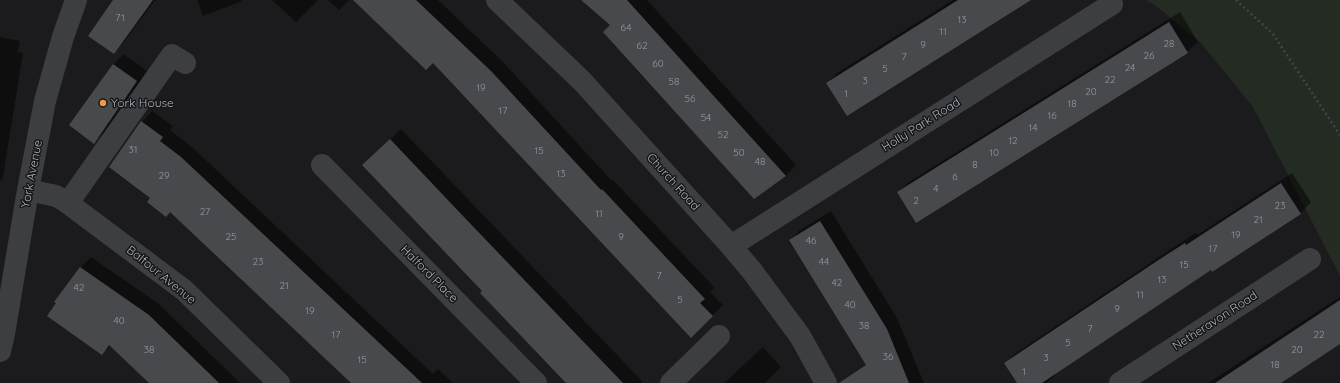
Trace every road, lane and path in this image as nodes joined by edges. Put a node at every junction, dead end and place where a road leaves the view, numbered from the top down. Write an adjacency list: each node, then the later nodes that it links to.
1 (76, 0): 8 (street, York Avenue)
2 (497, 0): 10 (street, Church Road)
3 (1236, 0): 6 (path)
4 (1112, 4): 10 (street, Holly Park Road)
5 (185, 63): 9 (street)
6 (1340, 135)
7 (322, 165): 15 (street, Halford Place)
8 (28, 190): 9 (street, Balfour Avenue); 13 (street, York Avenue)
9 (67, 202): 14 (street, Balfour Avenue)
10 (731, 246): 17 (street, Church Road)
11 (1310, 259): 18 (street, Netheravon Road)
12 (719, 336): 16 (street)
13 (0, 351)
14 (279, 383)
15 (536, 383)
16 (671, 383)
17 (826, 383)
18 (1120, 383)

